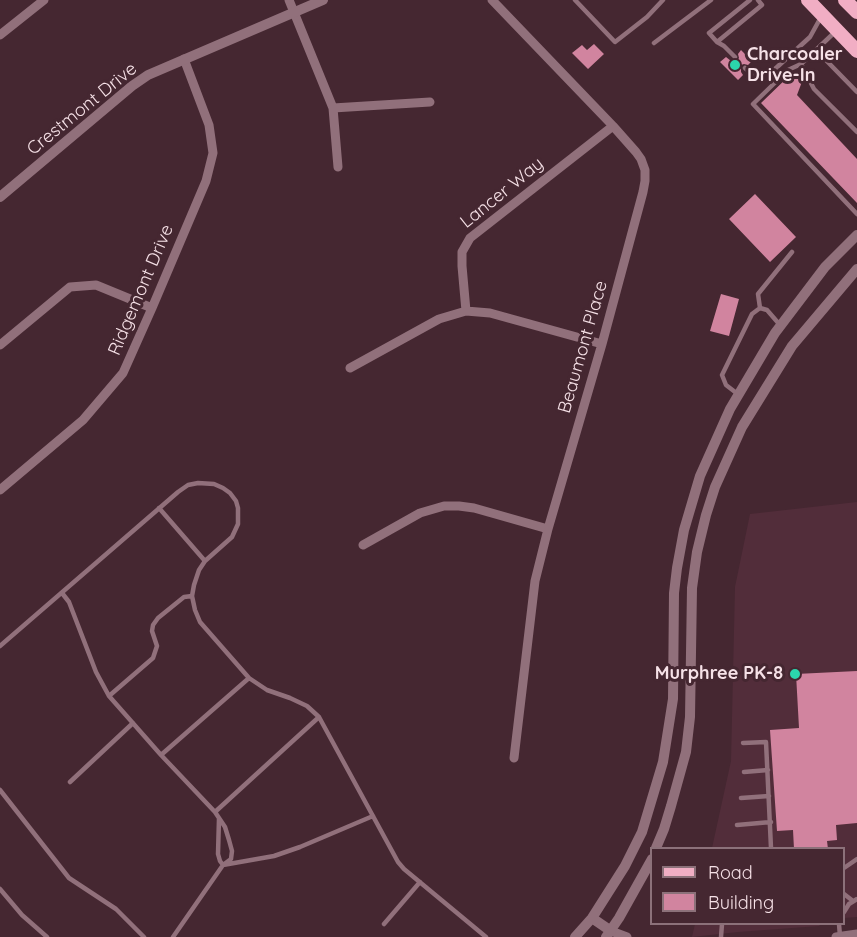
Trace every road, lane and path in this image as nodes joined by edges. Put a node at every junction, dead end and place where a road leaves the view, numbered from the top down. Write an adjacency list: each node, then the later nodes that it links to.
1 (44, 0): 16 (street)
2 (289, 0): 13 (street)
3 (323, 0): 13 (street, Crestmont Drive)
4 (492, 0): 28 (street, Beaumont Place)
5 (575, 0): 6 (lane)
6 (663, 0)
7 (711, 0): 18 (lane)
8 (750, 0): 17 (lane)
9 (758, 0): 17 (lane)
10 (808, 0): 14 (main road)
11 (845, 0): 12 (main road)
12 (857, 12)
13 (295, 13): 22 (street, Crestmont Drive); 27 (street)
14 (822, 15): 15 (main road); 24 (lane)
15 (837, 30): 19 (lane); 20 (main road)
16 (0, 35)
17 (717, 42): 21 (lane)
18 (654, 43)
19 (816, 50): 23 (lane); 25 (lane)
20 (857, 51)
21 (735, 57)
22 (184, 59): 31 (street, Crestmont Drive); 36 (street, Ridgemont Drive)
23 (801, 64): 29 (lane); 32 (lane)
24 (745, 68)
25 (857, 92)
26 (430, 102): 27 (street)
27 (333, 108): 30 (street)
28 (613, 126): 38 (street, Lancer Way); 40 (street, Beaumont Place)
29 (857, 132)
30 (338, 167)
31 (0, 197)
32 (857, 214)
33 (857, 235): 39 (street)
34 (792, 252): 37 (lane)
35 (857, 269): 42 (street)
36 (152, 308): 41 (street); 45 (street, Ridgemont Drive)
37 (760, 308): 39 (lane); 44 (lane)
38 (466, 311): 40 (street); 43 (street)
39 (778, 330): 42 (street); 44 (street)
40 (602, 344): 47 (street, Beaumont Place)
41 (0, 345)
42 (792, 346): 71 (street)
43 (350, 368)
44 (739, 395): 77 (street)
45 (0, 490)
46 (159, 508): 49 (lane); 49 (lane); 50 (lane)
47 (548, 529): 48 (street); 59 (street, Beaumont Place)
48 (363, 545)
49 (205, 561): 51 (lane)
50 (62, 593): 52 (lane); 54 (lane)
51 (192, 596): 53 (lane); 54 (lane)
52 (0, 646)
53 (249, 678): 55 (lane); 58 (lane)
54 (109, 696): 56 (lane)
55 (320, 717): 66 (lane); 67 (lane)
56 (133, 723): 58 (lane); 62 (lane)
57 (743, 743): 60 (lane)
58 (161, 755): 66 (lane)
59 (514, 758)
60 (768, 770): 61 (lane); 64 (lane)
61 (744, 772)
62 (69, 782)
63 (0, 790): 82 (lane)
64 (769, 796): 65 (lane); 69 (lane)
65 (741, 798)
66 (214, 812): 68 (lane)
67 (373, 816): 74 (lane); 75 (lane)
68 (219, 818): 74 (lane); 74 (lane)
69 (771, 822): 70 (lane); 72 (lane)
70 (737, 825)
71 (657, 847)
72 (771, 847)
73 (650, 861): 79 (street)
74 (223, 865): 83 (lane)
75 (420, 882): 78 (lane); 84 (lane)
76 (0, 890): 81 (lane)
77 (592, 918): 79 (street); 85 (street)
78 (384, 924)
79 (608, 934): 86 (street)
80 (857, 934): 87 (street)
81 (46, 937)
82 (144, 937)
83 (173, 937)
84 (486, 937)
85 (575, 937)
86 (627, 937)
87 (838, 937)

